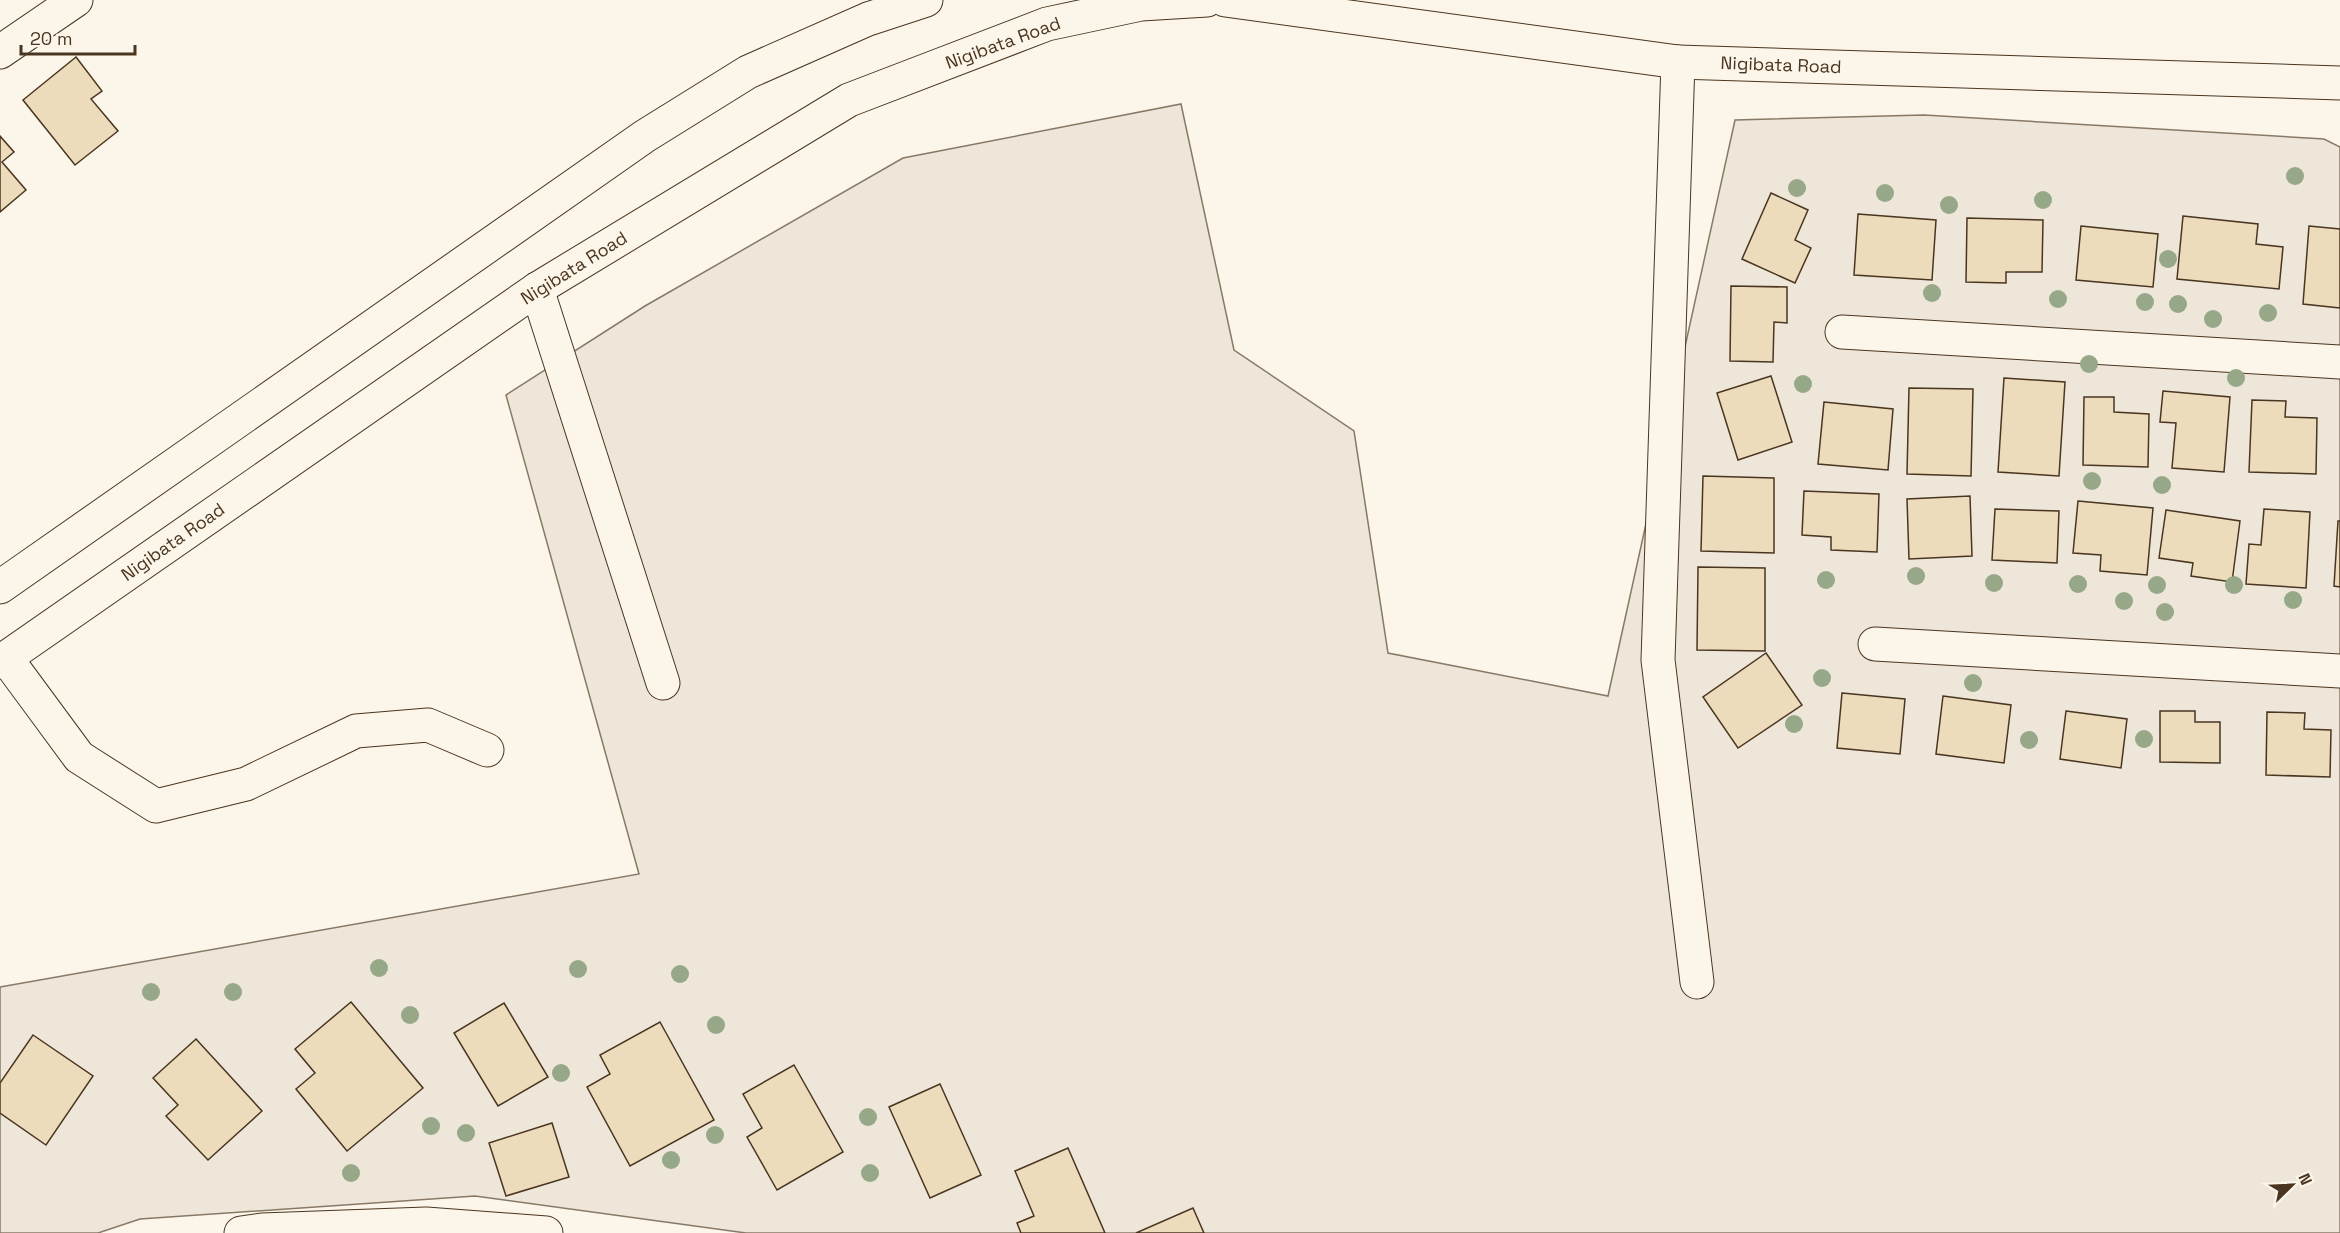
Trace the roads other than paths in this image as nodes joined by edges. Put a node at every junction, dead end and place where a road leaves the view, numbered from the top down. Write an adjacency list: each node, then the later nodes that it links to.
1 (76, 0): 5 (street)
2 (926, 0): 11 (street)
3 (1207, 0): 8 (street, Nigibata Road)
4 (1225, 0): 6 (street, Nigibata Road)
5 (0, 52)
6 (1678, 62): 7 (street, Nigibata Road); 17 (street)
7 (2340, 83)
8 (537, 289): 13 (street, Nigibata Road); 15 (street)
9 (1842, 332): 10 (street)
10 (2340, 362)
11 (0, 587)
12 (1875, 644): 14 (street)
13 (3, 660): 16 (street)
14 (2340, 671)
15 (663, 683)
16 (487, 750)
17 (1697, 982)
18 (241, 1233): 19 (street)
19 (546, 1233)

